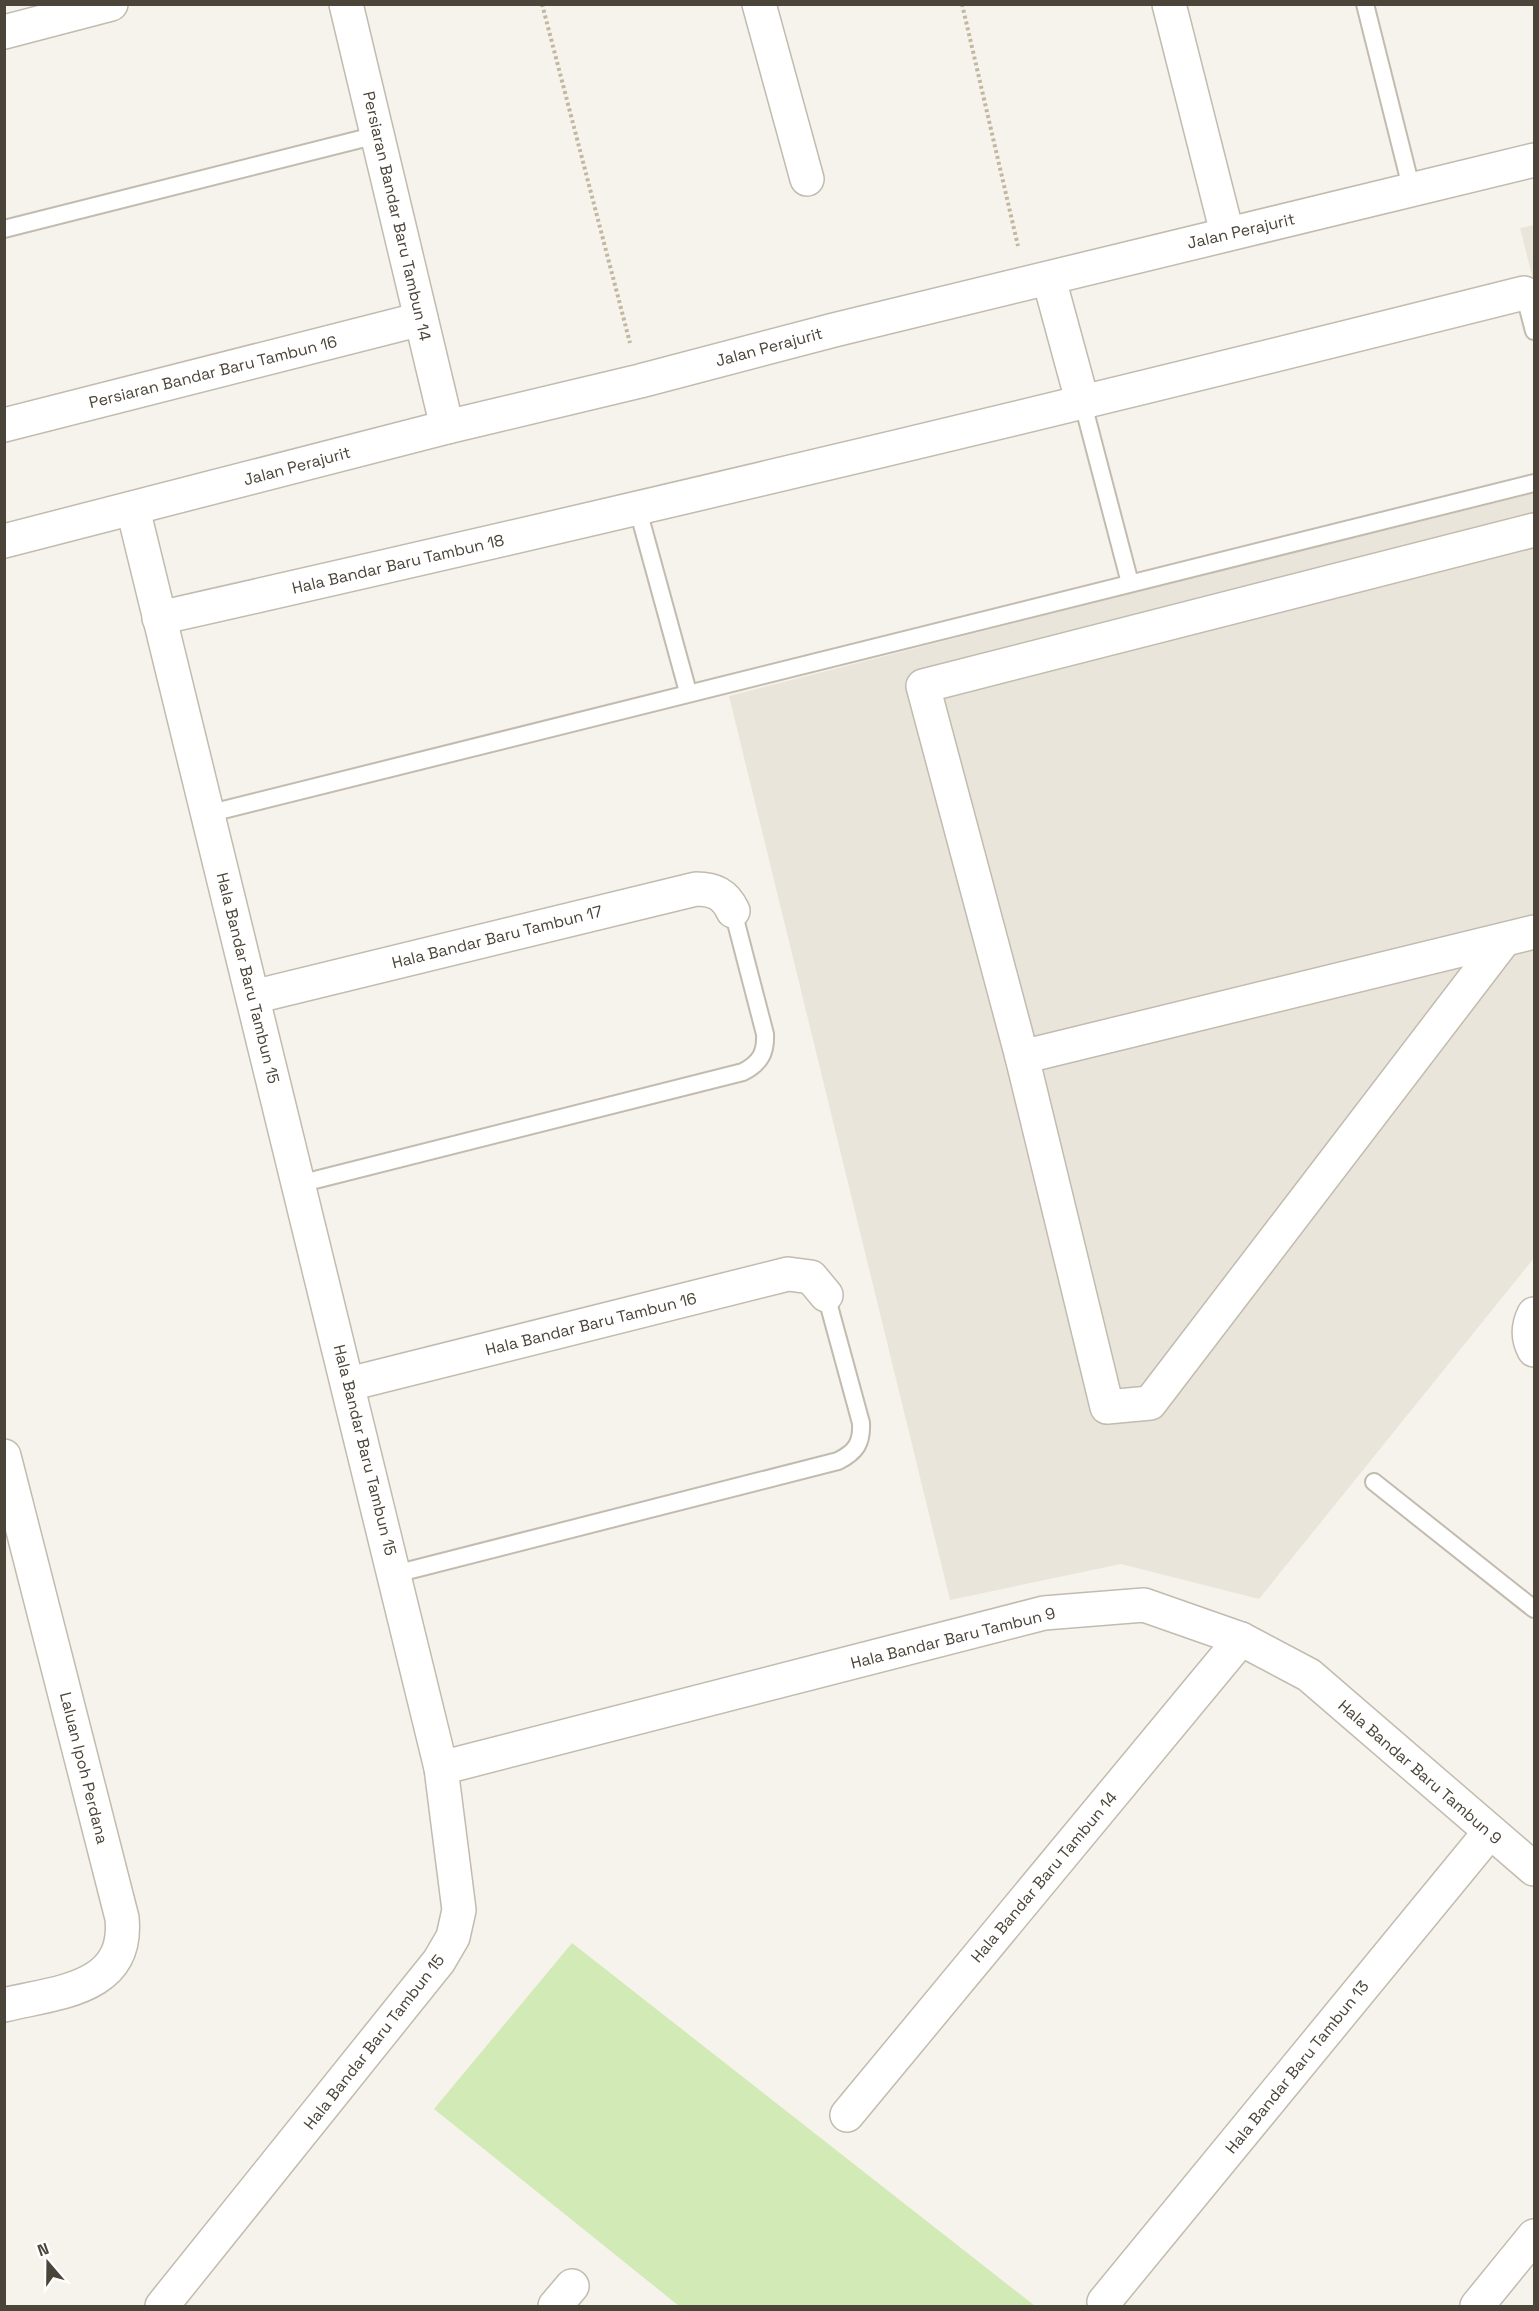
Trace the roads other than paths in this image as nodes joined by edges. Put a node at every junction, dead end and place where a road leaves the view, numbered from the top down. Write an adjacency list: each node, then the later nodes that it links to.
1 (111, 4): 6 (street)
2 (346, 4): 7 (street, Persiaran Bandar Baru Tambun 14)
3 (759, 4): 9 (street)
4 (1169, 4): 12 (street)
5 (1365, 4): 10 (lane)
6 (4, 32)
7 (378, 135): 11 (lane); 15 (street, Persiaran Bandar Baru Tambun 14)
8 (1534, 160): 10 (street, Jalan Perajurit)
9 (807, 179)
10 (1412, 191): 12 (street, Jalan Perajurit)
11 (4, 229)
12 (1227, 233): 13 (street, Jalan Perajurit)
13 (1038, 281): 17 (street); 19 (street, Jalan Perajurit)
14 (1524, 293): 16 (lane); 17 (street, Hala Bandar Baru Tambun 18)
15 (421, 319): 18 (street, Persiaran Bandar Baru Tambun 16); 19 (street, Persiaran Bandar Baru Tambun 14)
16 (1534, 331)
17 (1083, 404): 22 (street, Hala Bandar Baru Tambun 18); 25 (lane)
18 (4, 425)
19 (447, 427): 21 (street, Jalan Perajurit)
20 (1534, 483): 25 (lane)
21 (133, 509): 24 (street, Jalan Perajurit); 26 (street, Hala Bandar Baru Tambun 15)
22 (638, 510): 26 (street, Hala Bandar Baru Tambun 18); 27 (lane)
23 (1534, 530): 32 (street)
24 (4, 541)
25 (1130, 583): 27 (lane)
26 (159, 618): 28 (street, Hala Bandar Baru Tambun 15)
27 (688, 692): 28 (lane)
28 (207, 814): 31 (street, Hala Bandar Baru Tambun 15)
29 (733, 911): 31 (street, Hala Bandar Baru Tambun 17); 33 (lane)
30 (1519, 936): 32 (street); 32 (street)
31 (253, 997): 33 (street, Hala Bandar Baru Tambun 15)
32 (1022, 1057)
33 (299, 1184): 37 (street, Hala Bandar Baru Tambun 15)
34 (826, 1295): 37 (street, Hala Bandar Baru Tambun 16); 40 (lane)
35 (1534, 1314): 36 (street)
36 (1534, 1350)
37 (349, 1384): 40 (street, Hala Bandar Baru Tambun 15)
38 (4, 1456): 46 (street, Laluan Ipoh Perdana)
39 (1374, 1482): 41 (lane)
40 (395, 1574): 43 (street, Hala Bandar Baru Tambun 15)
41 (1534, 1609)
42 (1241, 1640): 43 (street, Hala Bandar Baru Tambun 9); 44 (street, Hala Bandar Baru Tambun 9); 47 (street, Hala Bandar Baru Tambun 14)
43 (441, 1768): 50 (street, Hala Bandar Baru Tambun 15)
44 (1489, 1833): 45 (street, Hala Bandar Baru Tambun 9); 49 (street, Hala Bandar Baru Tambun 13)
45 (1534, 1869)
46 (4, 2005)
47 (847, 2115)
48 (1534, 2236): 51 (street)
49 (1104, 2302)
50 (162, 2307)
51 (1477, 2307)

